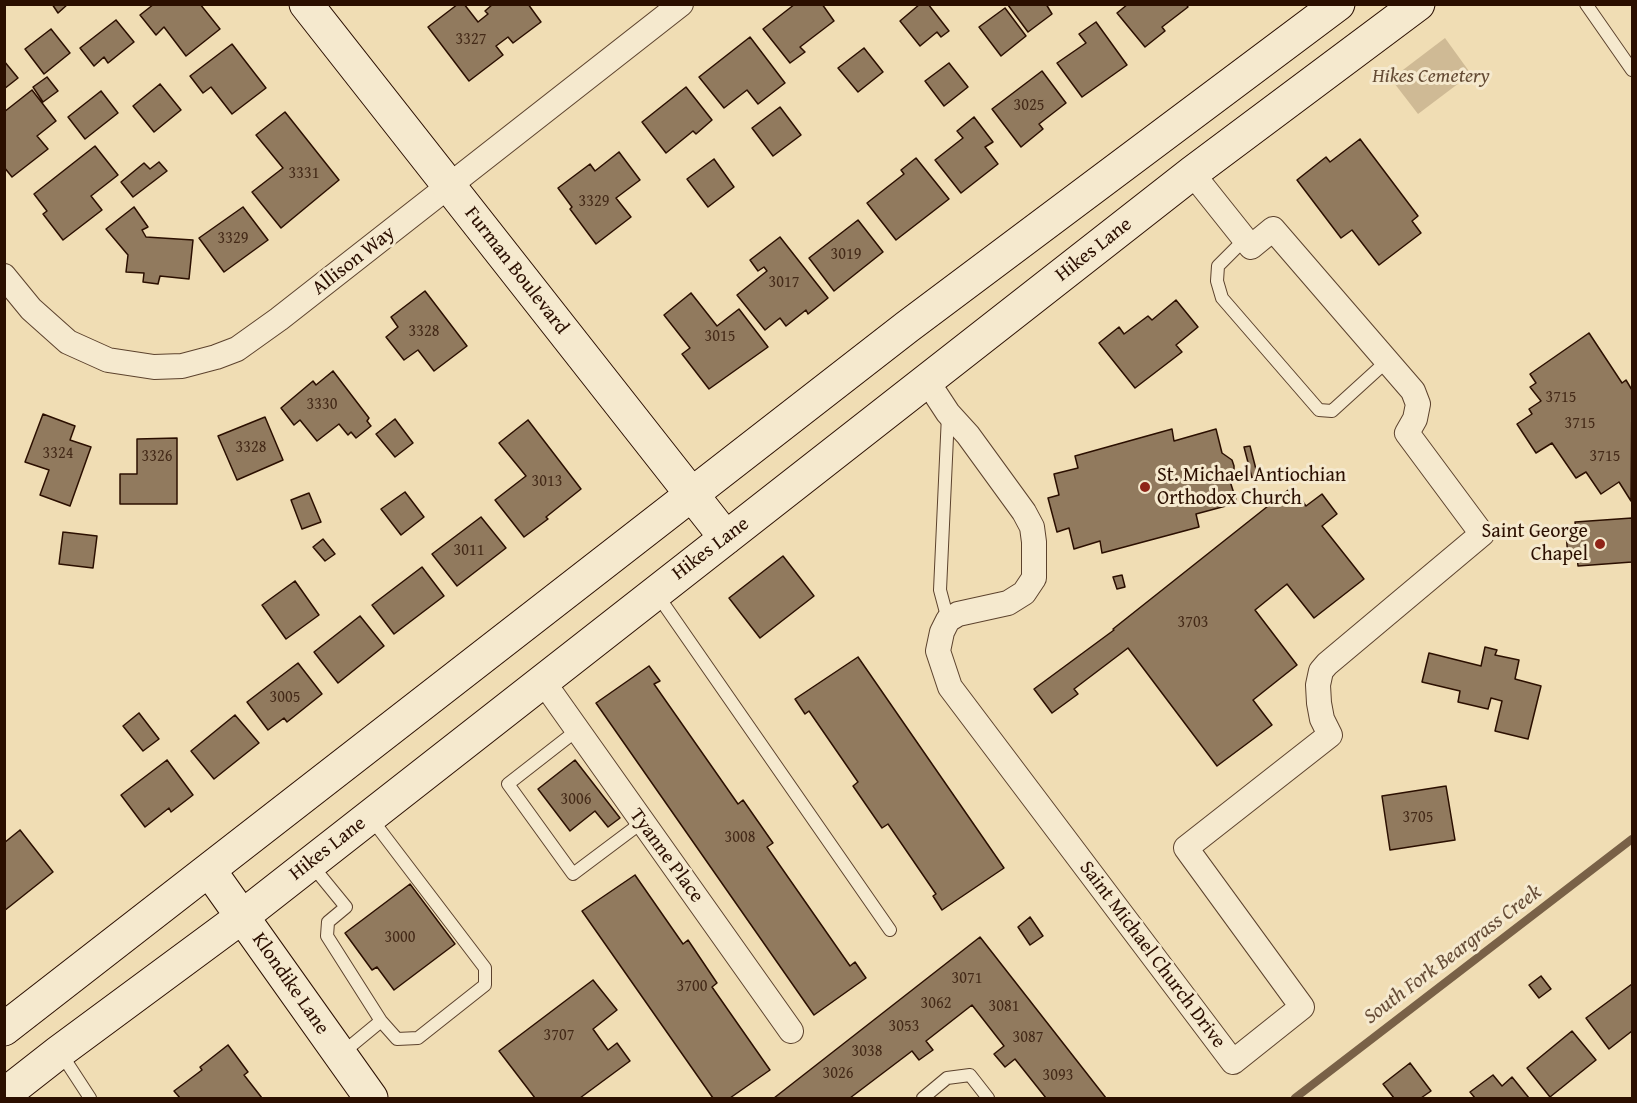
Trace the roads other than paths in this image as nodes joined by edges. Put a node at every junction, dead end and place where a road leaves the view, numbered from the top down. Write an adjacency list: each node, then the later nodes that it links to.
1 (306, 4): 8 (main road, Furman Boulevard)
2 (681, 4): 8 (street, Allison Way)
3 (1338, 4): 14 (main road)
4 (1418, 4): 7 (main road, Hikes Lane)
5 (1586, 4): 6 (lane)
6 (1632, 70)
7 (1192, 173): 9 (street); 12 (main road, Hikes Lane)
8 (450, 186): 10 (street, Allison Way); 14 (main road, Furman Boulevard)
9 (1245, 239): 11 (street, Saint Michael Church Drive); 11 (lane)
10 (4, 276)
11 (1387, 361): 17 (street, Saint Michael Church Drive)
12 (927, 381): 13 (street); 15 (main road, Hikes Lane)
13 (948, 413): 17 (lane); 17 (street)
14 (691, 495): 15 (main road, Furman Boulevard); 23 (main road)
15 (726, 538): 16 (main road, Hikes Lane)
16 (655, 592): 18 (main road, Hikes Lane); 25 (lane)
17 (948, 620)
18 (542, 680): 19 (street, Tyanne Place); 20 (main road, Hikes Lane)
19 (576, 731): 21 (street, Tyanne Place); 21 (lane)
20 (369, 816): 22 (main road, Hikes Lane); 26 (lane)
21 (641, 823): 28 (street, Tyanne Place)
22 (310, 863): 24 (main road, Hikes Lane); 26 (lane)
23 (209, 870): 24 (main road, Klondike Lane); 27 (main road)
24 (243, 916): 29 (main road, Hikes Lane); 30 (main road, Klondike Lane)
25 (890, 930)
26 (381, 1021): 30 (lane)
27 (4, 1029)
28 (791, 1031)
29 (60, 1052): 31 (main road, Hikes Lane); 32 (lane)
30 (340, 1055): 33 (main road, Klondike Lane)
31 (4, 1095)
32 (90, 1098)
33 (371, 1098)
34 (923, 1098): 35 (lane)
35 (988, 1098)

